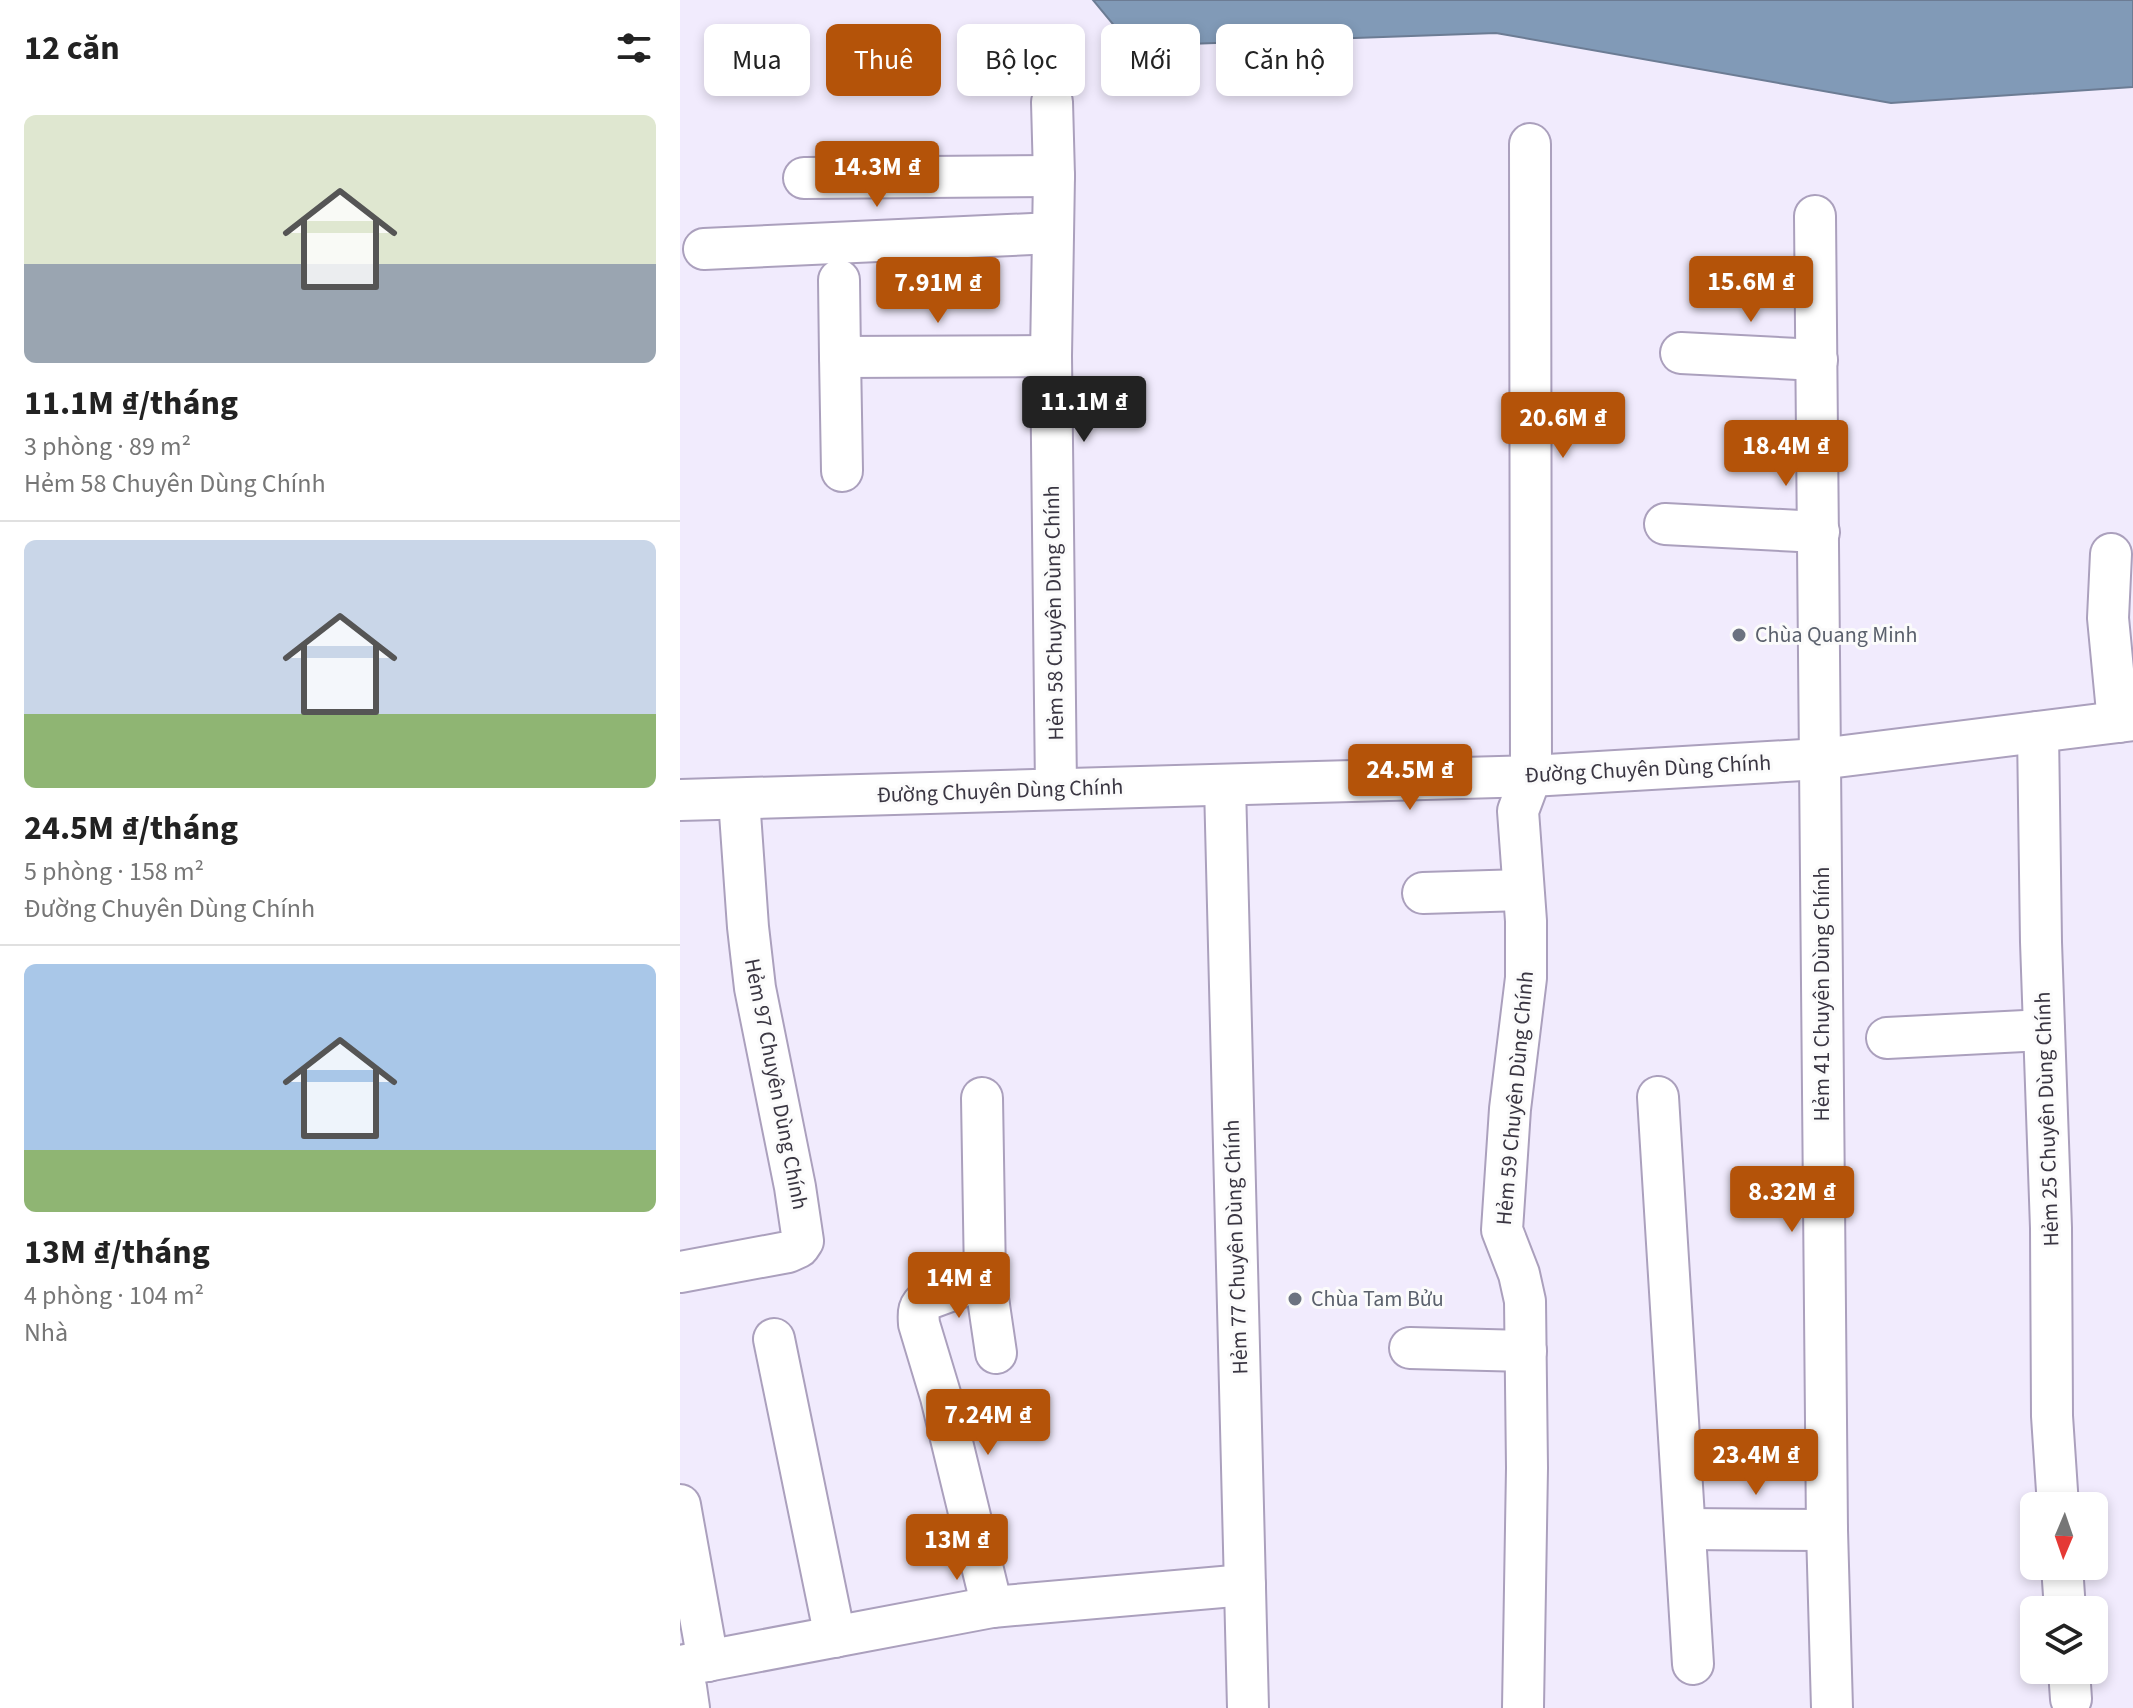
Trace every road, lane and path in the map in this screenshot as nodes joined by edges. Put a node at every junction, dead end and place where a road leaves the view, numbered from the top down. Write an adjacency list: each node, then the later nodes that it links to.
1 (1052, 102): 3 (street, Hẻm 58 Chuyên Dùng Chính)
2 (1530, 144): 20 (street, Hẻm 59 Chuyên Dùng Chính)
3 (1054, 176): 4 (street); 6 (street, Hẻm 58 Chuyên Dùng Chính)
4 (804, 178)
5 (1815, 216): 12 (street, Hẻm 41 Chuyên Dùng Chính)
6 (1053, 233): 7 (street); 10 (street, Hẻm 58 Chuyên Dùng Chính)
7 (704, 249)
8 (839, 280): 11 (street)
9 (1681, 353): 12 (street)
10 (1051, 356): 11 (street); 22 (street, Hẻm 58 Chuyên Dùng Chính)
11 (840, 357): 13 (street)
12 (1817, 360): 15 (street, Hẻm 41 Chuyên Dùng Chính)
13 (842, 471)
14 (1665, 524): 15 (street)
15 (1819, 532): 19 (street, Hẻm 41 Chuyên Dùng Chính)
16 (2111, 554): 17 (street)
17 (2126, 721): 18 (street, Đường Chuyên Dùng Chính)
18 (2038, 732): 19 (street, Đường Chuyên Dùng Chính); 27 (street, Hẻm 25 Chuyên Dùng Chính)
19 (1820, 759): 20 (street, Đường Chuyên Dùng Chính); 40 (street, Hẻm 41 Chuyên Dùng Chính)
20 (1531, 776): 21 (street, Đường Chuyên Dùng Chính); 25 (street, Hẻm 59 Chuyên Dùng Chính)
21 (1225, 785): 22 (street, Đường Chuyên Dùng Chính); 41 (street, Hẻm 77 Chuyên Dùng Chính)
22 (1056, 788): 23 (street, Đường Chuyên Dùng Chính)
23 (739, 799): 24 (street, Đường Chuyên Dùng Chính); 31 (street, Hẻm 97 Chuyên Dùng Chính)
24 (680, 800)
25 (1523, 890): 26 (street); 35 (street, Hẻm 59 Chuyên Dùng Chính)
26 (1423, 893)
27 (2044, 1030): 28 (street); 37 (street, Hẻm 25 Chuyên Dùng Chính)
28 (1887, 1038)
29 (1658, 1097): 39 (street)
30 (982, 1098): 32 (street)
31 (680, 1272)
32 (985, 1278): 36 (street); 42 (street)
33 (774, 1339): 43 (street)
34 (1410, 1348): 35 (street)
35 (1526, 1351): 47 (street, Hẻm 59 Chuyên Dùng Chính)
36 (996, 1353)
37 (2057, 1492)
38 (680, 1505): 45 (street)
39 (1685, 1529): 40 (street); 44 (street)
40 (1827, 1530): 48 (street, Hẻm 41 Chuyên Dùng Chính)
41 (1245, 1585): 42 (street); 46 (street, Hẻm 77 Chuyên Dùng Chính)
42 (992, 1607): 43 (street)
43 (835, 1637): 45 (street)
44 (1693, 1664)
45 (691, 1680)
46 (1248, 1708)
47 (1523, 1708)
48 (1832, 1708)

